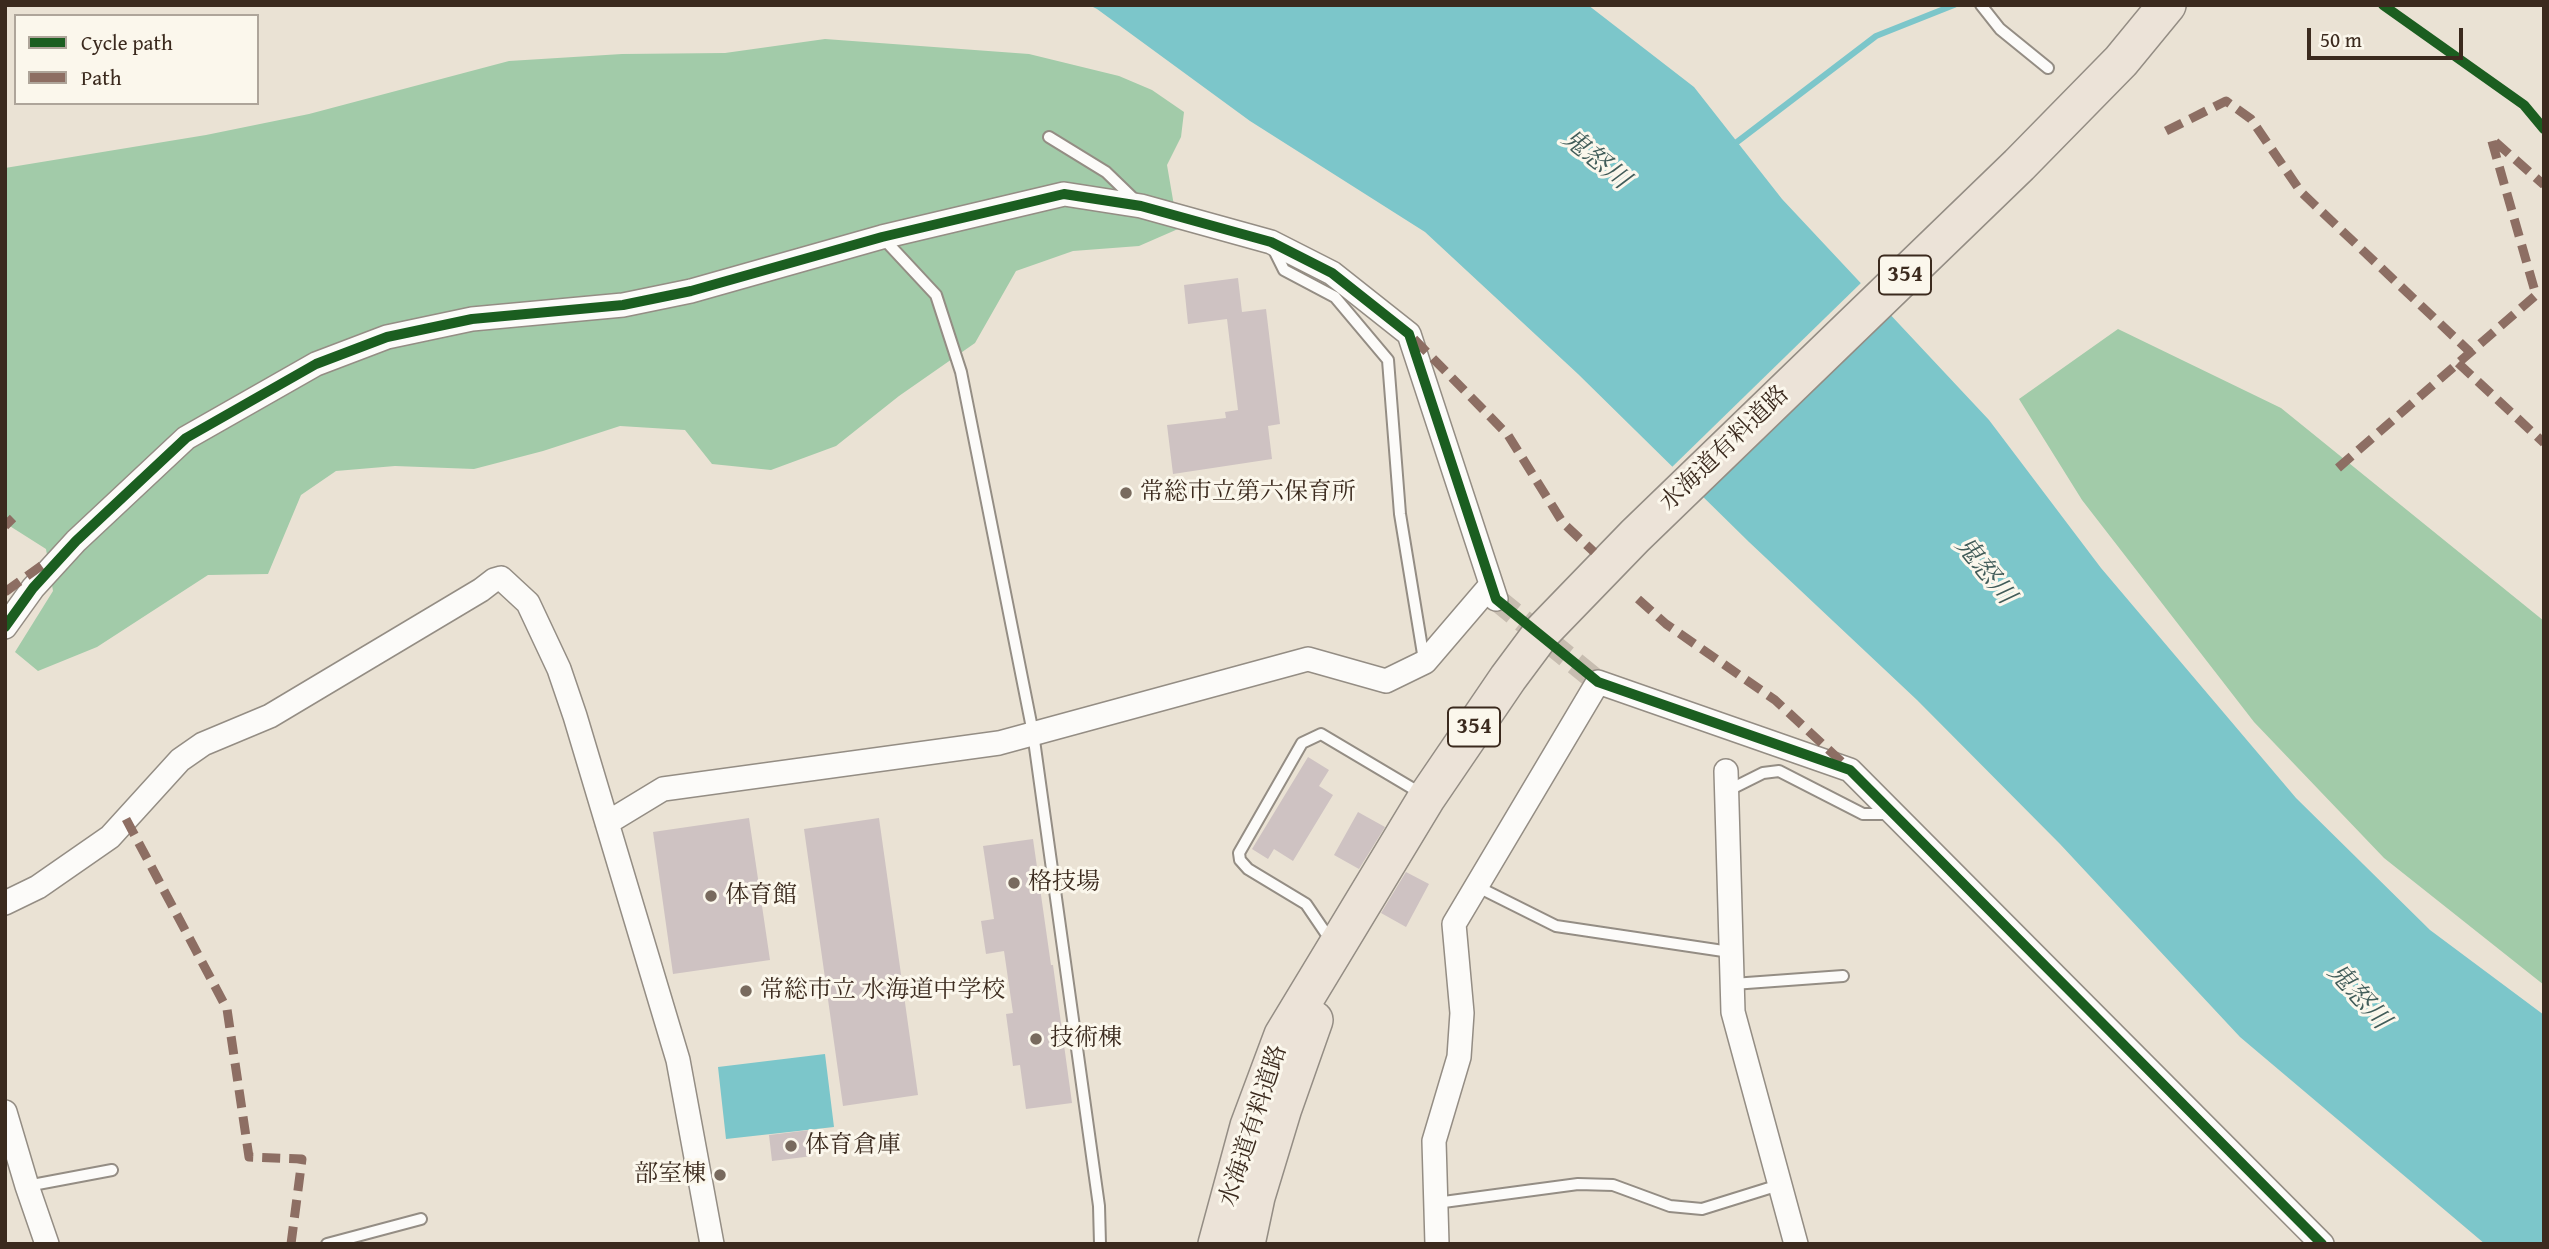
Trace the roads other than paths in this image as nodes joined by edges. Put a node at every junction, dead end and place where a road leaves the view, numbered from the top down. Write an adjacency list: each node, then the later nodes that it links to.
1 (1981, 5): 3 (lane)
2 (2167, 5): 12 (highway, 水海道有料道路 / 354)
3 (2048, 68)
4 (1049, 137): 5 (lane)
5 (1141, 206): 6 (street); 7 (street)
6 (882, 237): 8 (street); 10 (lane)
7 (1270, 242): 9 (lane); 9 (street)
8 (5, 627)
9 (1424, 662): 10 (street)
10 (1033, 733): 14 (street); 30 (lane)
11 (1727, 781): 13 (lane); 18 (street)
12 (1427, 797): 17 (highway, 水海道有料道路 / 354); 17 (lane)
13 (1895, 814): 15 (street); 35 (street)
14 (607, 823): 16 (street); 29 (street)
15 (1476, 886): 18 (lane); 25 (street)
16 (5, 903)
17 (1340, 939): 31 (highway, 水海道有料道路 / 354); 32 (highway, 水海道有料道路 / 354)
18 (1730, 952): 20 (street)
19 (1843, 976): 20 (lane)
20 (1732, 984): 23 (street)
21 (5, 1112): 24 (street)
22 (112, 1170): 24 (lane)
23 (1779, 1185): 25 (lane); 34 (street)
24 (27, 1186): 27 (street)
25 (1436, 1203): 33 (street)
26 (421, 1219): 28 (lane)
27 (47, 1244)
28 (327, 1244)
29 (712, 1244)
30 (1100, 1244)
31 (1217, 1244)
32 (1246, 1244)
33 (1437, 1244)
34 (1796, 1244)
35 (2322, 1244)

